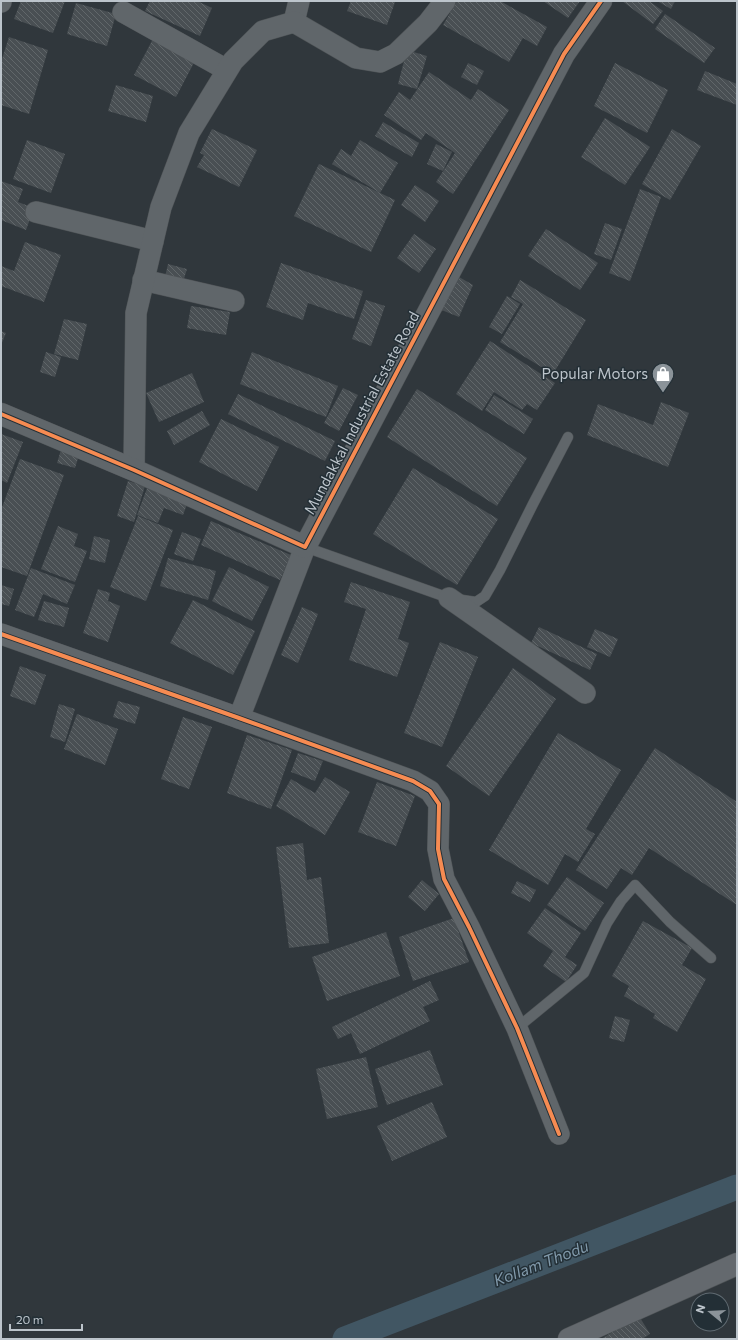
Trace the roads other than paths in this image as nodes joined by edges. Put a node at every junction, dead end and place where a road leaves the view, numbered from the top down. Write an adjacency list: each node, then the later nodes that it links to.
1 (299, 1): 5 (street)
2 (445, 1): 5 (street)
3 (601, 1): 14 (street, Mundakkal Industrial Estate Road)
4 (123, 12): 6 (street)
5 (294, 22): 6 (street)
6 (227, 70): 8 (street)
7 (36, 212): 8 (street)
8 (153, 240): 9 (street)
9 (143, 280): 10 (street); 13 (street)
10 (234, 301)
11 (1, 414): 13 (street)
12 (568, 437): 15 (lane)
13 (134, 470): 14 (street)
14 (305, 547): 15 (lane); 18 (street)
15 (449, 598): 17 (street)
16 (1, 634): 18 (street)
17 (585, 693)
18 (239, 718): 20 (street)
19 (711, 958): 20 (lane)
20 (516, 1028): 21 (street)
21 (559, 1134)
22 (737, 1264): 23 (main road)
23 (569, 1339)

